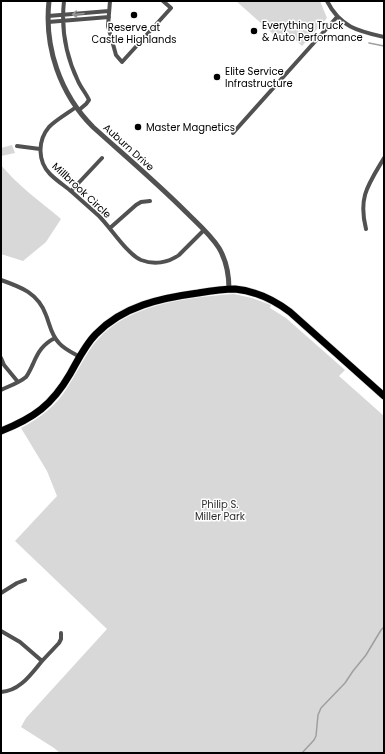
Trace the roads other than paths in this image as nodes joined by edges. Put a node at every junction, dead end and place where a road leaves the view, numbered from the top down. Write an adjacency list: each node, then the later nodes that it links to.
1 (49, 1): 8 (street, Auburn Drive)
2 (64, 1): 7 (street)
3 (110, 1): 6 (street)
4 (163, 1): 9 (street)
5 (327, 1): 10 (street)
6 (109, 11): 7 (street, one-way to 7); 9 (street)
7 (63, 15): 8 (street); 11 (street)
8 (48, 16): 12 (street, Auburn Drive)
9 (108, 17): 11 (street)
10 (337, 17): 13 (street); 15 (street)
11 (63, 21): 12 (street); 14 (street)
12 (48, 22): 14 (street, Auburn Drive)
13 (384, 38)
14 (77, 109): 17 (street); 24 (street, Auburn Drive)
15 (233, 133)
16 (17, 146): 17 (street)
17 (40, 149): 20 (street, Millbrook Circle)
18 (102, 158): 20 (street)
19 (384, 158): 23 (street)
20 (72, 191): 22 (street, Millbrook Circle)
21 (150, 201): 22 (street)
22 (110, 228): 24 (street, Millbrook Circle)
23 (366, 229)
24 (204, 230): 26 (street, Auburn Drive)
25 (1, 280): 27 (street)
26 (229, 289): 28 (main road); 32 (main road)
27 (55, 338): 28 (street); 30 (street)
28 (80, 357): 33 (main road)
29 (1, 358): 30 (street)
30 (18, 382): 31 (street)
31 (1, 390)
32 (384, 396)
33 (1, 431)
34 (25, 580): 35 (street)
35 (1, 593)
36 (1, 631): 38 (street)
37 (61, 633): 38 (street)
38 (42, 661): 39 (street)
39 (1, 692)

